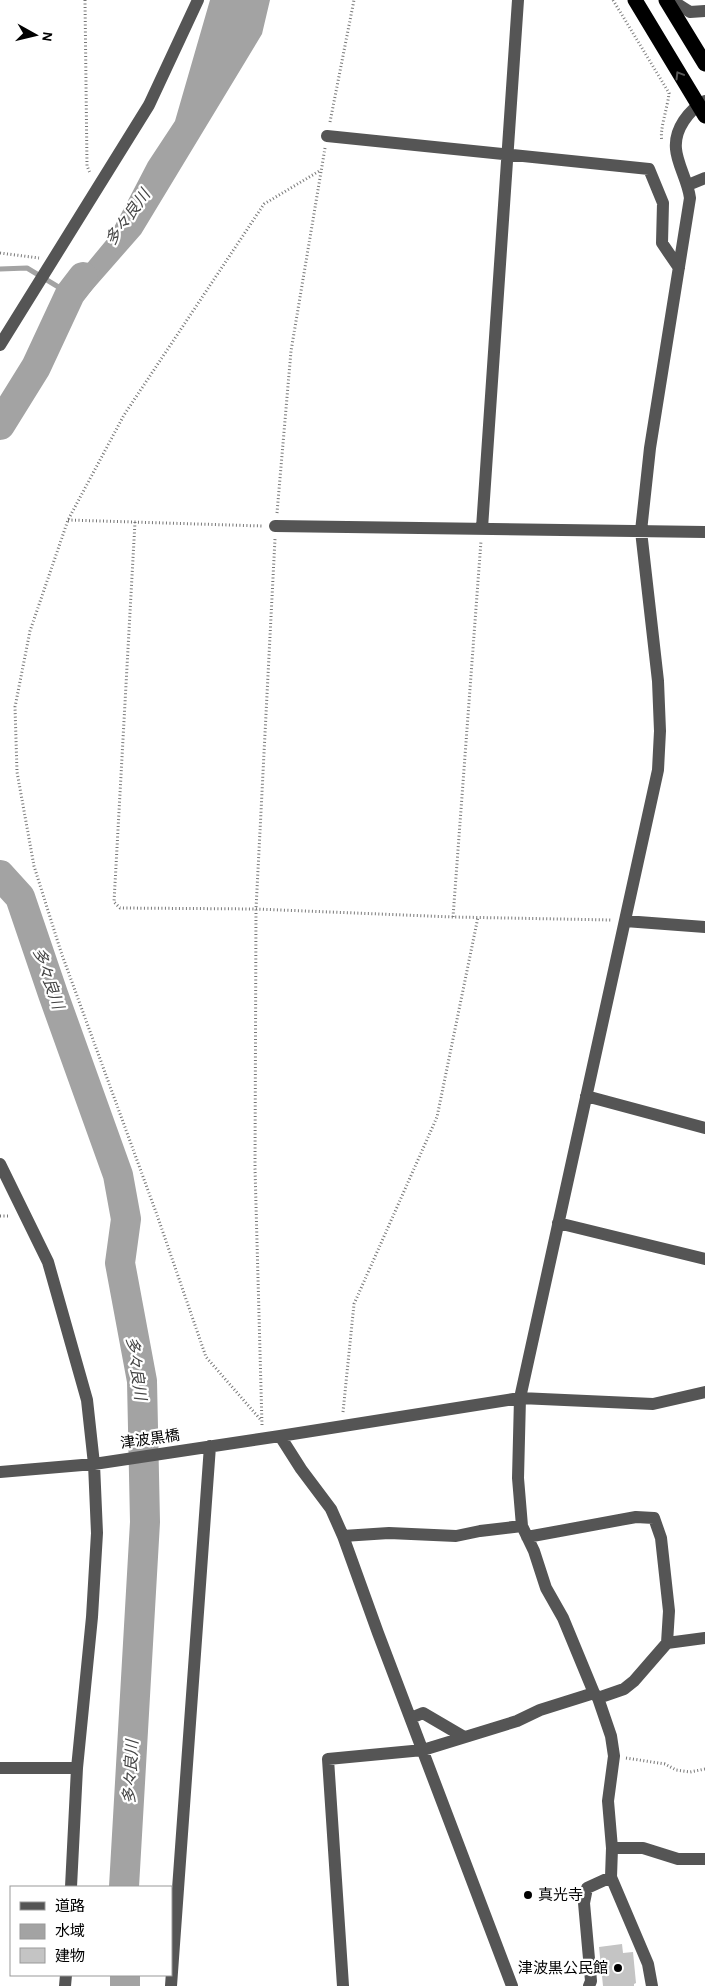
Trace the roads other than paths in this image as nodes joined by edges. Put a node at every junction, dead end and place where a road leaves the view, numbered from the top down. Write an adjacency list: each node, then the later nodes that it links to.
1 (198, 0): 14 (street)
2 (518, 0): 10 (street)
3 (635, 0): 8 (highway, one-way to 3)
4 (666, 0): 7 (highway)
5 (671, 0): 6 (street)
6 (705, 11)
7 (705, 64)
8 (702, 107): 12 (street)
9 (327, 136): 10 (street)
10 (507, 154): 13 (street); 16 (street)
11 (705, 178): 12 (street)
12 (688, 185): 13 (street)
13 (679, 268): 17 (street)
14 (0, 345)
15 (276, 526): 16 (street)
16 (482, 528): 17 (street)
17 (641, 531): 18 (street); 19 (street)
18 (705, 532)
19 (625, 921): 20 (street); 21 (street)
20 (705, 927)
21 (586, 1096): 22 (street); 24 (street)
22 (705, 1128)
23 (0, 1164): 30 (street)
24 (558, 1223): 25 (street); 27 (street)
25 (705, 1259)
26 (705, 1392): 27 (street, 津波黒橋)
27 (520, 1398): 28 (street, 津波黒橋); 32 (street)
28 (280, 1436): 29 (street, 津波黒橋); 33 (street)
29 (206, 1447): 30 (street, 津波黒橋); 46 (street)
30 (99, 1463): 31 (street, 津波黒橋); 41 (street)
31 (0, 1472)
32 (524, 1532): 33 (street); 35 (street); 36 (street)
33 (344, 1536): 37 (street)
34 (705, 1638): 35 (street)
35 (667, 1643): 36 (street)
36 (596, 1696): 38 (street); 42 (street)
37 (411, 1718): 38 (street); 39 (street)
38 (464, 1737): 39 (street)
39 (422, 1750): 47 (street); 48 (street)
40 (0, 1768): 41 (street)
41 (77, 1768): 45 (street)
42 (612, 1848): 43 (street); 44 (street)
43 (705, 1859)
44 (611, 1878): 49 (street); 50 (street)
45 (71, 1886)
46 (172, 1971)
47 (343, 1986)
48 (512, 1986)
49 (589, 1986)
50 (652, 1986)

